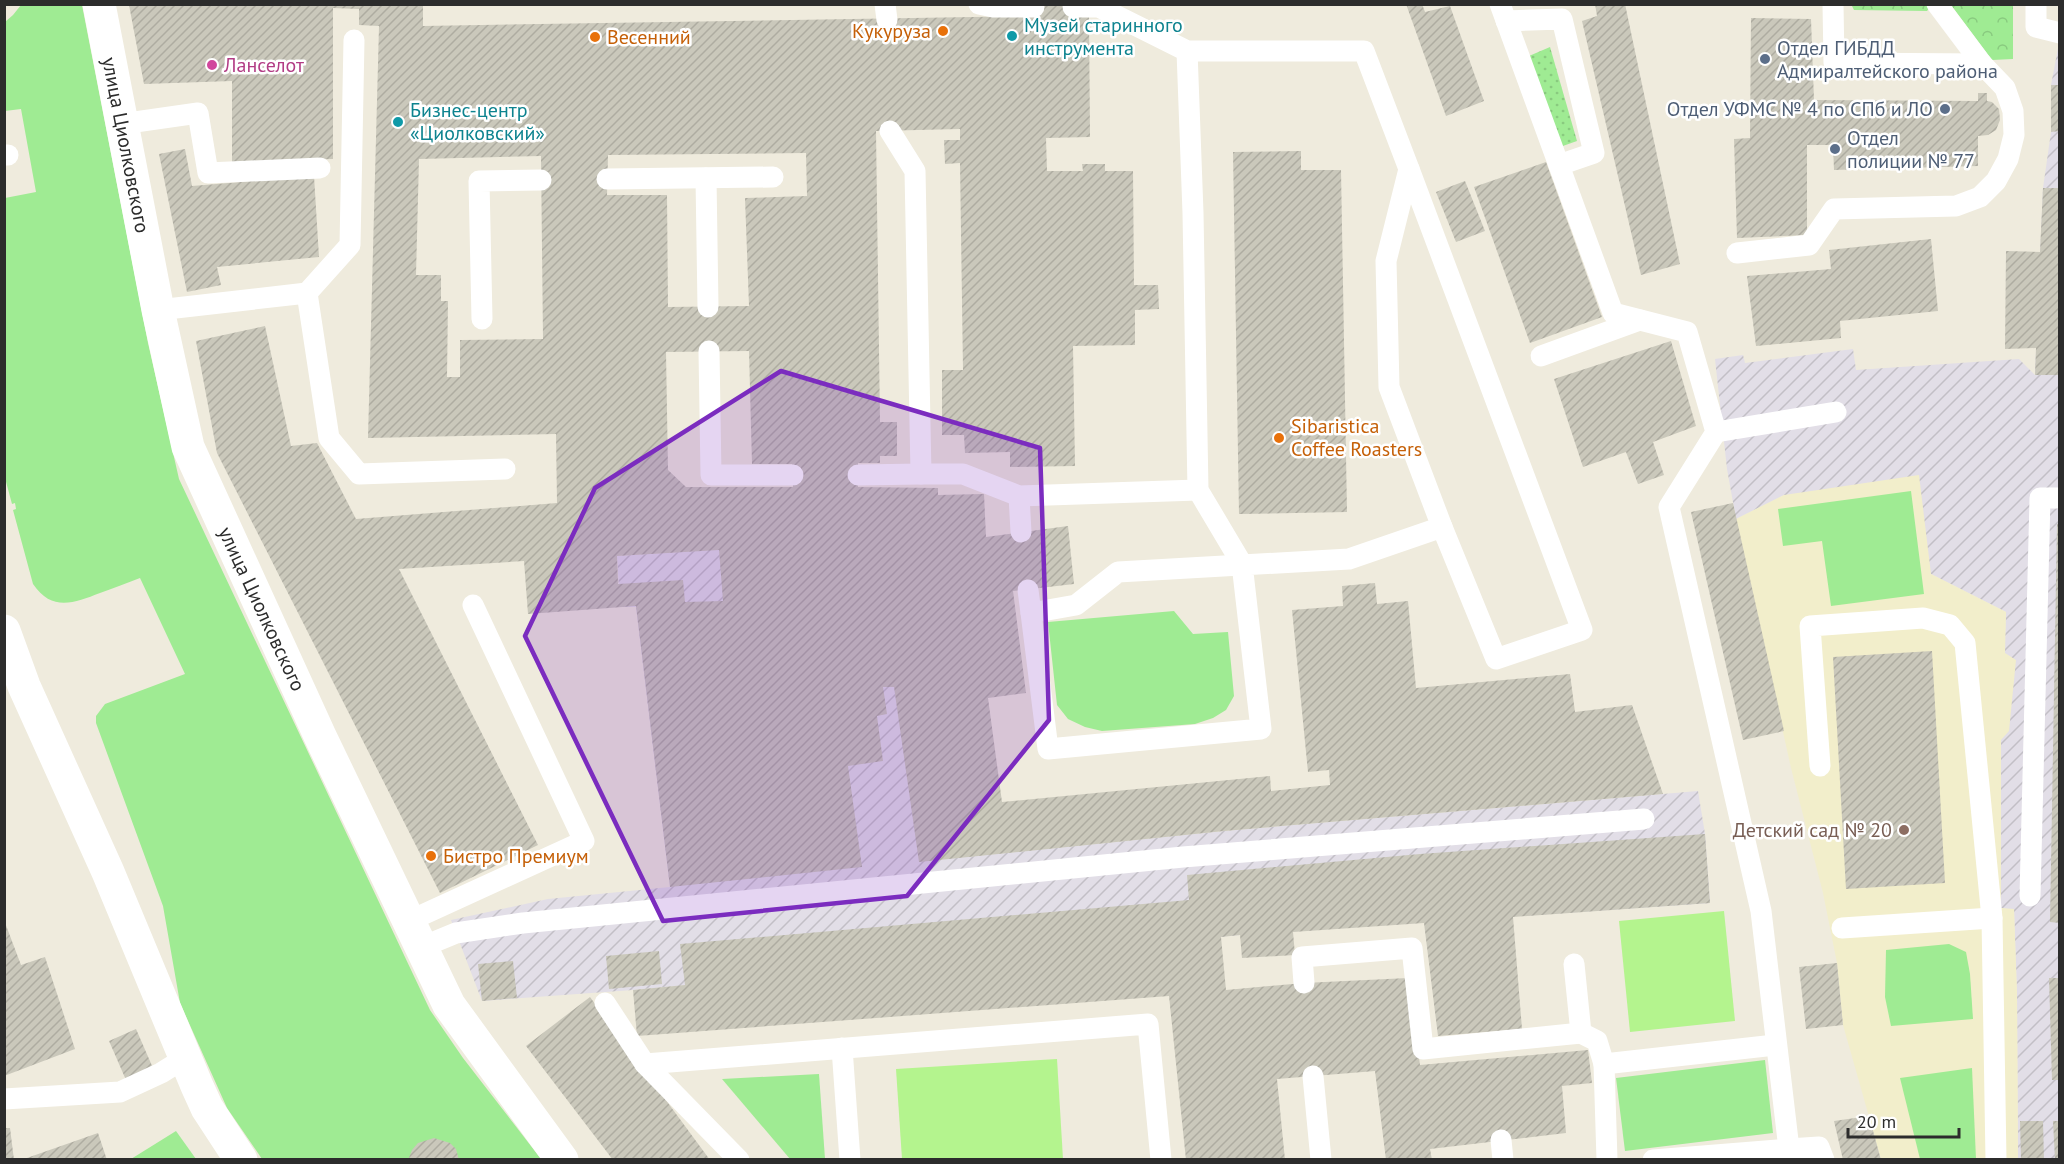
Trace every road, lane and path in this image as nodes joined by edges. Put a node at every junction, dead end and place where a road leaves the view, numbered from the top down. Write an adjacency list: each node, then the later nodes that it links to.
1 (99, 4): 13 (street, улица Циолковского)
2 (979, 4): 6 (lane)
3 (1833, 4): 12 (lane)
4 (1937, 4): 12 (lane)
5 (2036, 4): 9 (lane)
6 (1034, 7)
7 (1073, 7): 11 (lane)
8 (1503, 13): 15 (lane); 15 (lane)
9 (2060, 33)
10 (354, 40): 23 (lane)
11 (1187, 51): 17 (lane); 36 (lane)
12 (1982, 64): 22 (lane)
13 (121, 124): 16 (lane); 25 (street, улица Циолковского)
14 (890, 131): 33 (lane)
15 (1559, 165): 27 (lane)
16 (320, 168)
17 (1409, 169): 39 (lane); 39 (lane)
18 (773, 177): 19 (lane)
19 (706, 178): 20 (lane); 24 (lane)
20 (607, 179)
21 (541, 180): 26 (lane)
22 (1737, 253)
23 (306, 293): 25 (lane); 32 (lane)
24 (708, 307)
25 (158, 310): 52 (street, улица Циолковского)
26 (482, 319)
27 (1640, 320): 29 (lane); 31 (lane)
28 (709, 351): 34 (lane)
29 (1541, 356)
30 (1836, 412): 31 (lane)
31 (1716, 432): 57 (lane)
32 (505, 469)
33 (921, 474): 35 (lane); 37 (lane)
34 (793, 475)
35 (858, 475)
36 (1198, 490): 37 (lane); 41 (lane)
37 (1019, 496): 40 (lane)
38 (2060, 498): 49 (lane)
39 (1442, 527): 41 (lane)
40 (1021, 532)
41 (1242, 564): 44 (lane); 44 (lane)
42 (1028, 590): 44 (lane)
43 (473, 605): 52 (lane)
44 (1031, 614)
45 (4, 631): 46 (street)
46 (14, 689): 59 (street)
47 (1820, 766): 50 (lane)
48 (1644, 819): 52 (lane)
49 (2030, 896)
50 (1992, 918): 51 (lane); 74 (lane)
51 (1842, 928)
52 (416, 934): 66 (street, улица Циолковского)
53 (1574, 964): 56 (lane)
54 (1304, 983): 56 (lane)
55 (605, 1003): 60 (lane)
56 (1581, 1033): 61 (lane)
57 (1775, 1045): 61 (lane); 64 (lane)
58 (842, 1048): 60 (lane); 68 (lane); 69 (lane)
59 (185, 1058): 63 (lane); 65 (street)
60 (645, 1064): 67 (lane)
61 (1604, 1064): 71 (lane)
62 (1313, 1076): 70 (lane)
63 (4, 1099)
64 (1789, 1149): 72 (lane); 73 (lane)
65 (241, 1160)
66 (562, 1160)
67 (739, 1160)
68 (850, 1160)
69 (1161, 1160)
70 (1321, 1160)
71 (1607, 1160)
72 (1653, 1160)
73 (1824, 1160)
74 (1996, 1160)

